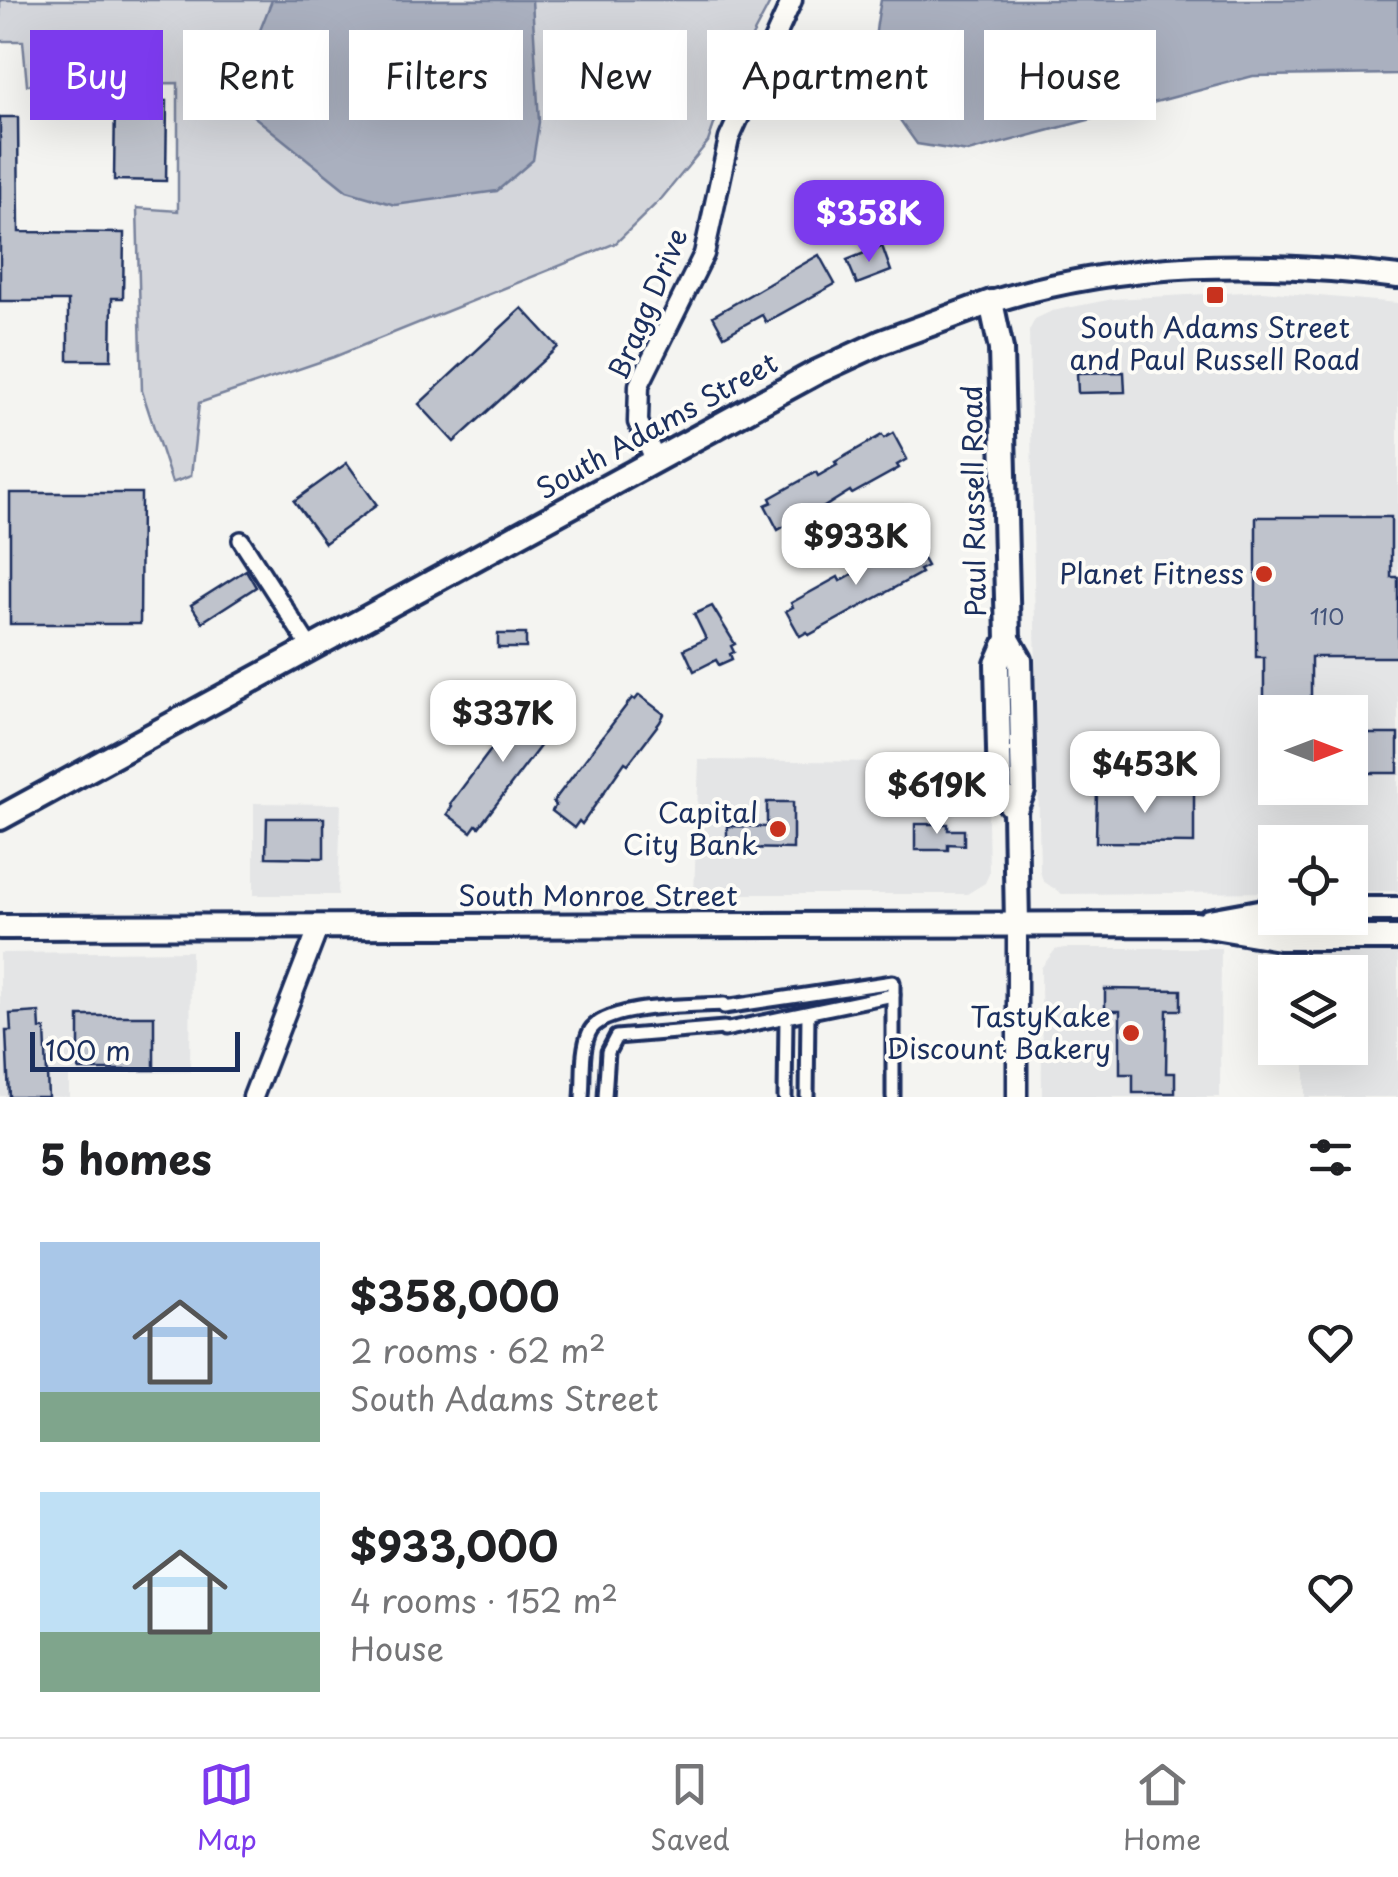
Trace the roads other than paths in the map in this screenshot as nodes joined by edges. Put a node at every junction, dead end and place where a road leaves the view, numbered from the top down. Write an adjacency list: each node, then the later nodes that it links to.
1 (792, 0): 4 (street, Bragg Drive)
2 (1398, 278): 3 (main road, South Adams Street)
3 (991, 302): 4 (main road, South Adams Street); 13 (main road, Paul Russell Road)
4 (656, 461): 6 (main road, South Adams Street)
5 (241, 540): 6 (street)
6 (311, 649): 7 (main road, South Adams Street)
7 (0, 818)
8 (1368, 909): 9 (main road)
9 (1398, 910)
10 (1258, 912): 11 (main road, South Monroe Street)
11 (1196, 924): 13 (main road, South Monroe Street); 16 (main road, South Monroe Street)
12 (320, 926): 13 (main road, South Monroe Street); 14 (main road, South Monroe Street); 23 (street)
13 (1017, 926): 29 (street, Paul Russell Road)
14 (0, 928)
15 (1368, 934): 19 (main road, South Monroe Street)
16 (1258, 935)
17 (1260, 935): 18 (main road, South Monroe Street)
18 (1293, 935)
19 (1398, 938)
20 (892, 995): 21 (street); 24 (street); 28 (street)
21 (808, 1012): 22 (street); 27 (street)
22 (786, 1017): 25 (street); 26 (street)
23 (253, 1097)
24 (582, 1097)
25 (605, 1097)
26 (786, 1097)
27 (807, 1097)
28 (893, 1097)
29 (1017, 1097)

